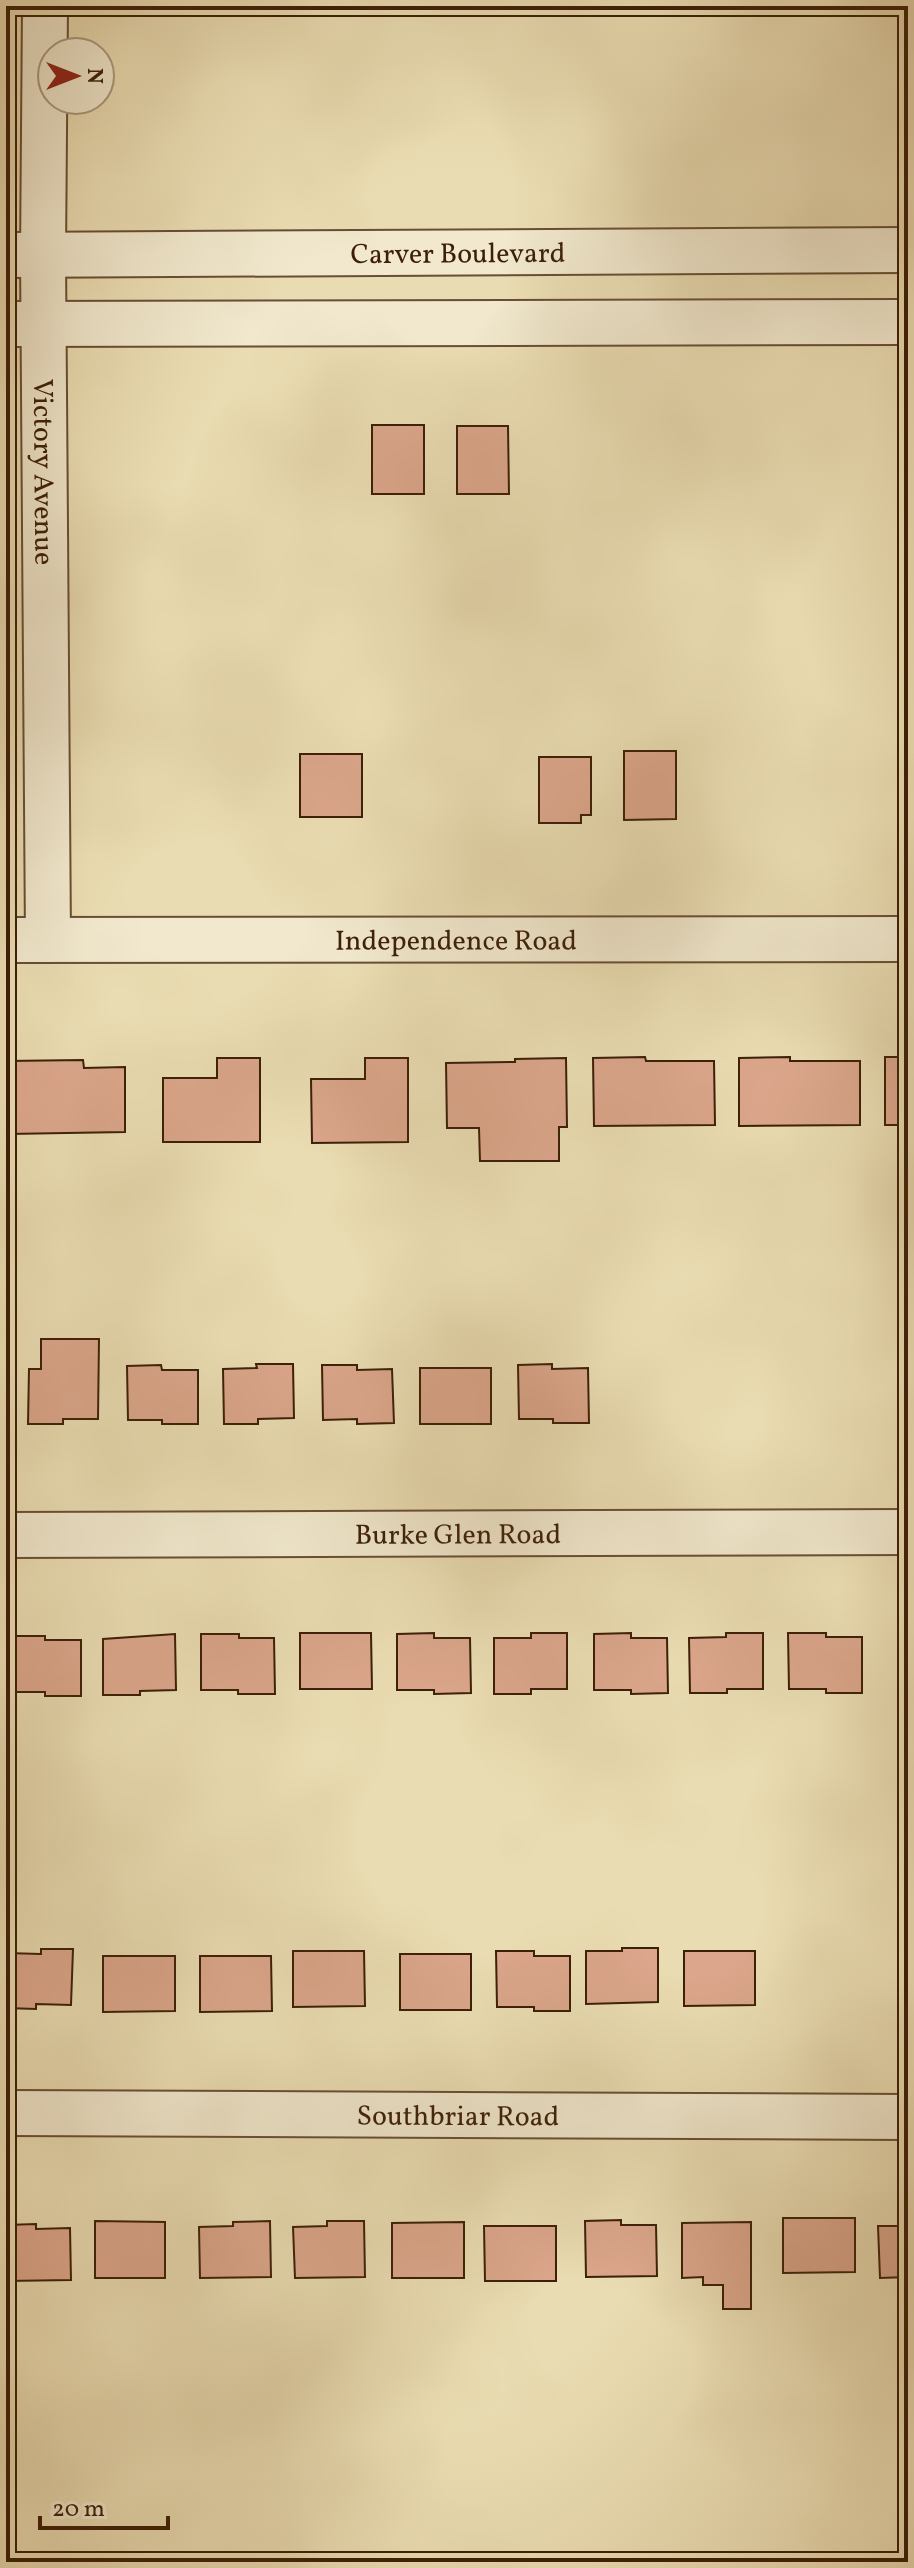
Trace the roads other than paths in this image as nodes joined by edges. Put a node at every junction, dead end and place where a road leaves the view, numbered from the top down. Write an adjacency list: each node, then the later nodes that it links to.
1 (45, 6): 3 (street, Victory Avenue)
2 (908, 250): 3 (street, Carver Boulevard)
3 (25, 255): 5 (street, Victory Avenue)
4 (908, 322): 5 (street)
5 (25, 324): 7 (street, Victory Avenue)
6 (908, 939): 7 (street, Independence Road)
7 (27, 940)
8 (908, 1532): 9 (street, Burke Glen Road)
9 (6, 1535)
10 (6, 2113): 11 (street, Southbriar Road)
11 (908, 2117)

